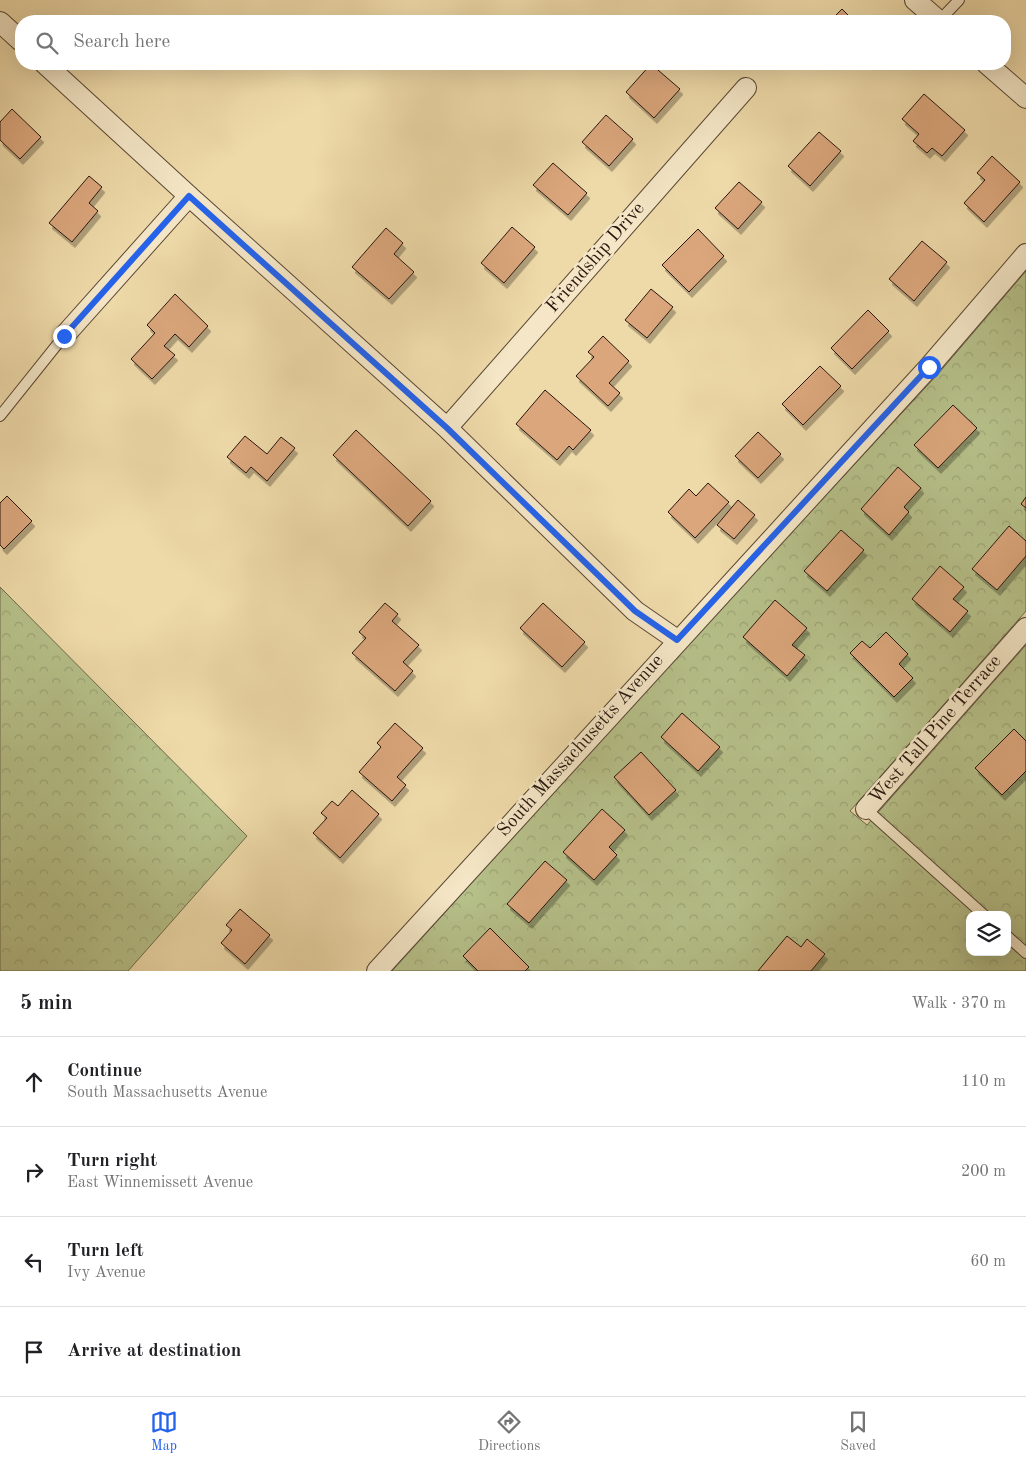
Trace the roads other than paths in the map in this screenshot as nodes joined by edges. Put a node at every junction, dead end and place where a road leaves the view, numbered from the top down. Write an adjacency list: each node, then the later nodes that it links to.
1 (915, 0): 3 (street)
2 (959, 0): 4 (lane)
3 (932, 15)
4 (945, 15)
5 (0, 22): 6 (street)
6 (15, 36)
7 (52, 70): 11 (street)
8 (994, 70): 10 (street)
9 (746, 88): 15 (street, Friendship Drive)
10 (1026, 98)
11 (189, 196): 13 (street); 15 (street)
12 (1026, 254): 17 (street, South Massachusetts Avenue)
13 (64, 336): 14 (lane)
14 (0, 416)
15 (447, 428): 17 (street)
16 (1026, 628): 18 (street, West Tall Pine Terrace)
17 (677, 640): 22 (street, South Massachusetts Avenue)
18 (866, 809): 19 (lane)
19 (980, 911)
20 (1011, 940): 21 (lane)
21 (1026, 953)
22 (377, 971)

